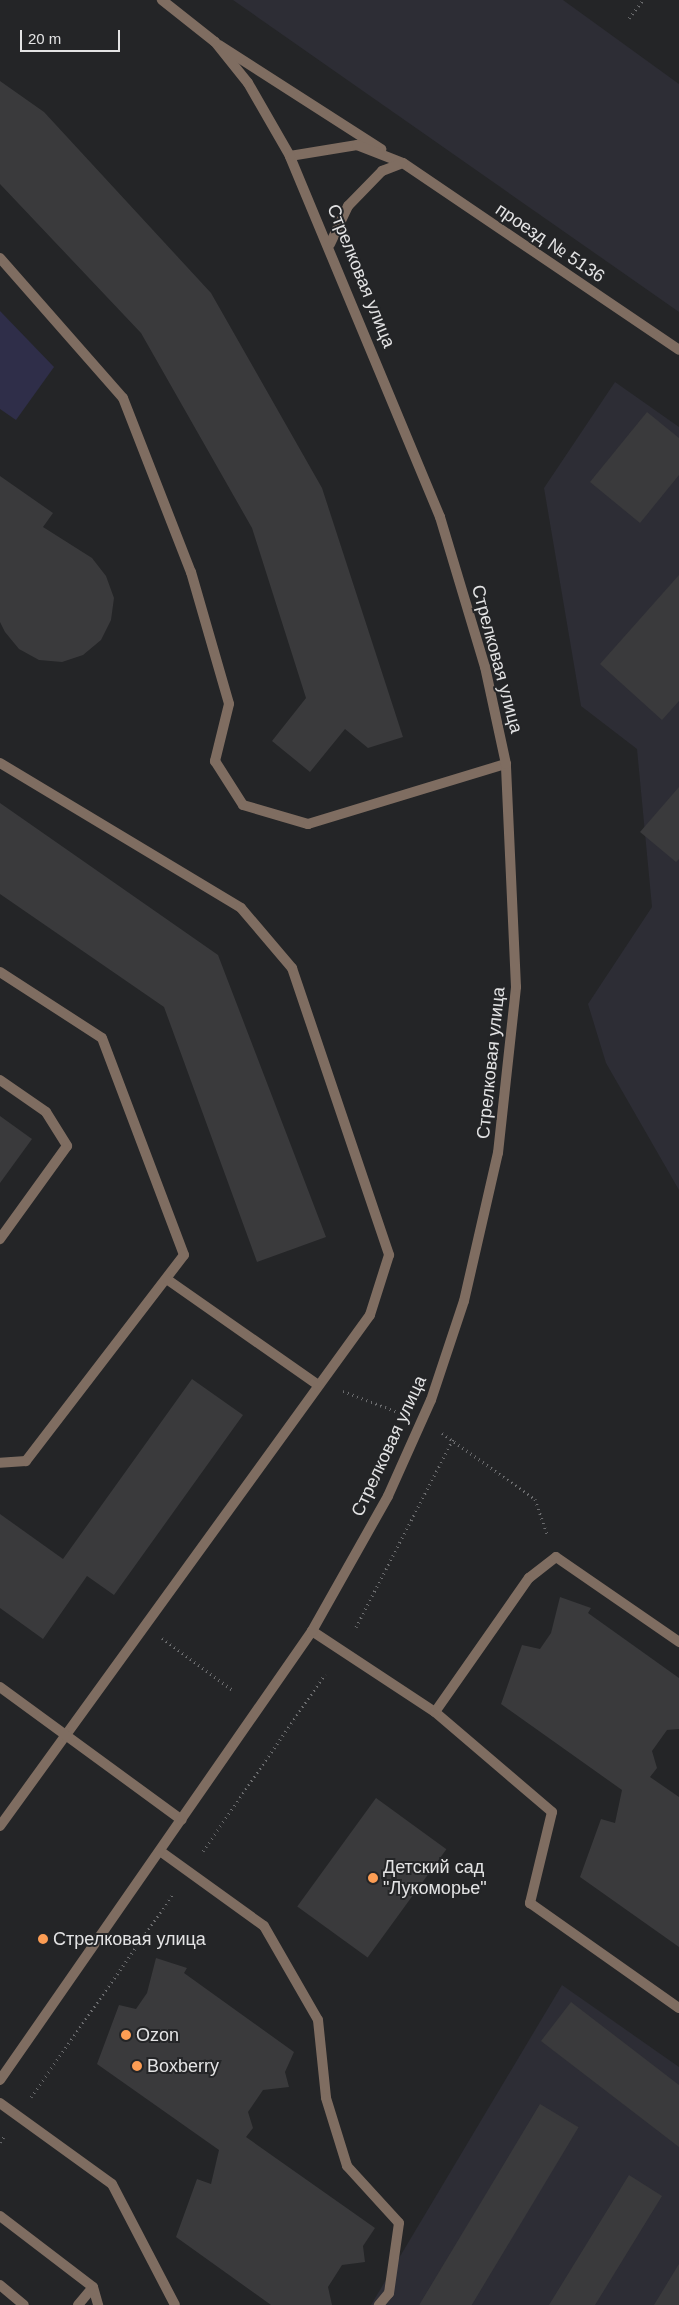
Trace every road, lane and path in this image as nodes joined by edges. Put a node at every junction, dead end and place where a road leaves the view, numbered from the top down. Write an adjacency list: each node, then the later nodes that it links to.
1 (162, 0): 4 (street, Стрелковая улица)
2 (643, 0): 3 (path)
3 (629, 18)
4 (215, 42): 5 (street, Стрелковая улица); 6 (street, проезд № 5136)
5 (290, 156): 6 (street, проезд № 5136); 7 (street, Стрелковая улица)
6 (403, 163): 7 (street); 9 (street, проезд № 5136)
7 (330, 244): 11 (street, Стрелковая улица)
8 (0, 258): 11 (street)
9 (679, 350)
10 (0, 762): 16 (street)
11 (506, 764): 17 (street, Стрелковая улица)
12 (0, 972): 15 (street)
13 (0, 1080): 14 (street)
14 (0, 1239)
15 (168, 1280): 16 (street); 19 (street)
16 (318, 1385): 17 (path); 21 (street)
17 (422, 1422): 18 (path); 23 (street, Стрелковая улица)
18 (453, 1439): 20 (path); 22 (path)
19 (0, 1462)
20 (556, 1557): 24 (street); 28 (street)
21 (144, 1624): 27 (path); 29 (street)
22 (356, 1627)
23 (312, 1631): 28 (street); 30 (street, Стрелковая улица)
24 (679, 1642)
25 (325, 1674): 33 (path)
26 (0, 1687): 29 (street)
27 (234, 1691)
28 (435, 1712): 35 (street)
29 (65, 1734): 30 (street); 31 (street)
30 (182, 1820): 32 (street, Стрелковая улица)
31 (0, 1826)
32 (160, 1851): 36 (street, Стрелковая улица); 48 (street)
33 (203, 1851)
34 (173, 1894): 37 (path)
35 (679, 2008)
36 (0, 2080)
37 (31, 2097)
38 (0, 2103): 47 (street)
39 (5, 2134): 40 (path)
40 (0, 2142)
41 (0, 2216): 43 (street)
42 (0, 2285): 44 (street)
43 (93, 2287): 45 (street); 46 (street)
44 (24, 2305)
45 (78, 2305)
46 (98, 2305)
47 (175, 2305)
48 (379, 2305)

